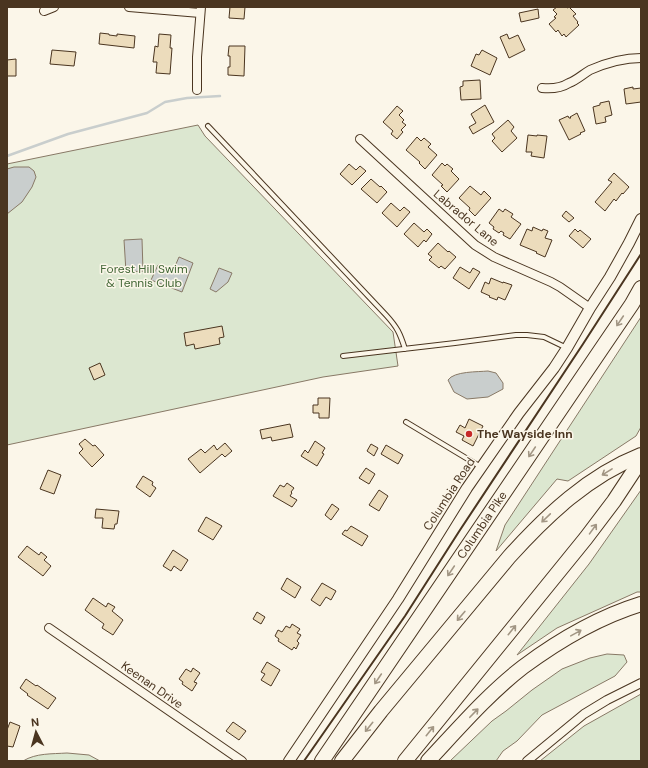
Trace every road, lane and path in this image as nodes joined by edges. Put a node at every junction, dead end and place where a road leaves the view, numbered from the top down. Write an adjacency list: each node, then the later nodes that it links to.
1 (54, 7): 4 (street)
2 (129, 7): 3 (street)
3 (201, 10): 7 (street)
4 (44, 11)
5 (641, 58): 6 (street)
6 (542, 88)
7 (197, 90)
8 (208, 126): 14 (lane)
9 (360, 139): 12 (street, Labrador Lane)
10 (641, 219): 12 (street, Columbia Road)
11 (641, 288): 25 (highway, Columbia Pike, one-way to 25)
12 (590, 308): 13 (street, Columbia Road)
13 (567, 348): 14 (lane); 19 (street, Columbia Road)
14 (405, 349): 15 (lane)
15 (343, 356)
16 (406, 422): 19 (lane)
17 (641, 455): 26 (highway, one-way to 26)
18 (641, 460): 27 (highway, one-way to 18)
19 (481, 468): 24 (street, Columbia Road)
20 (641, 604): 28 (highway, one-way to 20)
21 (49, 628): 23 (street, Keenan Drive)
22 (641, 683): 29 (street)
23 (242, 761)
24 (289, 761)
25 (322, 761)
26 (342, 761)
27 (405, 761)
28 (428, 761)
29 (527, 761)

